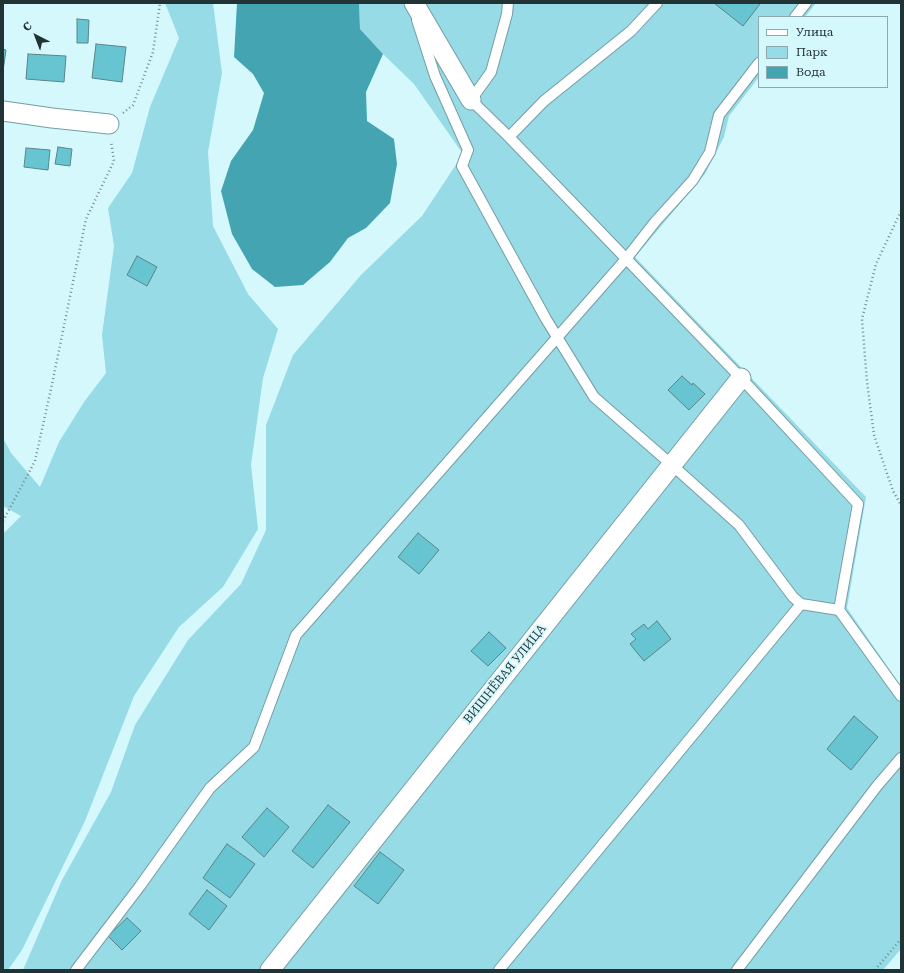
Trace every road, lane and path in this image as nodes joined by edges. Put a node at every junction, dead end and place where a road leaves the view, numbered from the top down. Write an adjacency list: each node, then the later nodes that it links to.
1 (160, 3): 11 (path)
2 (411, 3): 15 (lane)
3 (414, 3): 9 (street)
4 (508, 3): 9 (lane)
5 (657, 3): 12 (lane)
6 (806, 3): 7 (lane)
7 (796, 16)
8 (758, 64): 14 (lane)
9 (471, 100): 12 (lane)
10 (3, 110): 11 (street)
11 (109, 124): 19 (path)
12 (509, 137): 14 (lane)
13 (901, 211): 18 (path)
14 (626, 259): 15 (lane); 16 (lane)
15 (557, 337): 17 (lane); 25 (lane)
16 (741, 378): 17 (street, ВИШНЁВАЯ УЛИЦА); 21 (lane)
17 (672, 465): 20 (lane); 26 (street, ВИШНЁВАЯ УЛИЦА)
18 (901, 505)
19 (3, 521)
20 (801, 604): 21 (lane); 27 (lane)
21 (839, 610): 22 (lane)
22 (901, 696)
23 (901, 758): 28 (lane)
24 (901, 939): 29 (path)
25 (76, 970)
26 (270, 970)
27 (499, 970)
28 (737, 970)
29 (875, 970)

